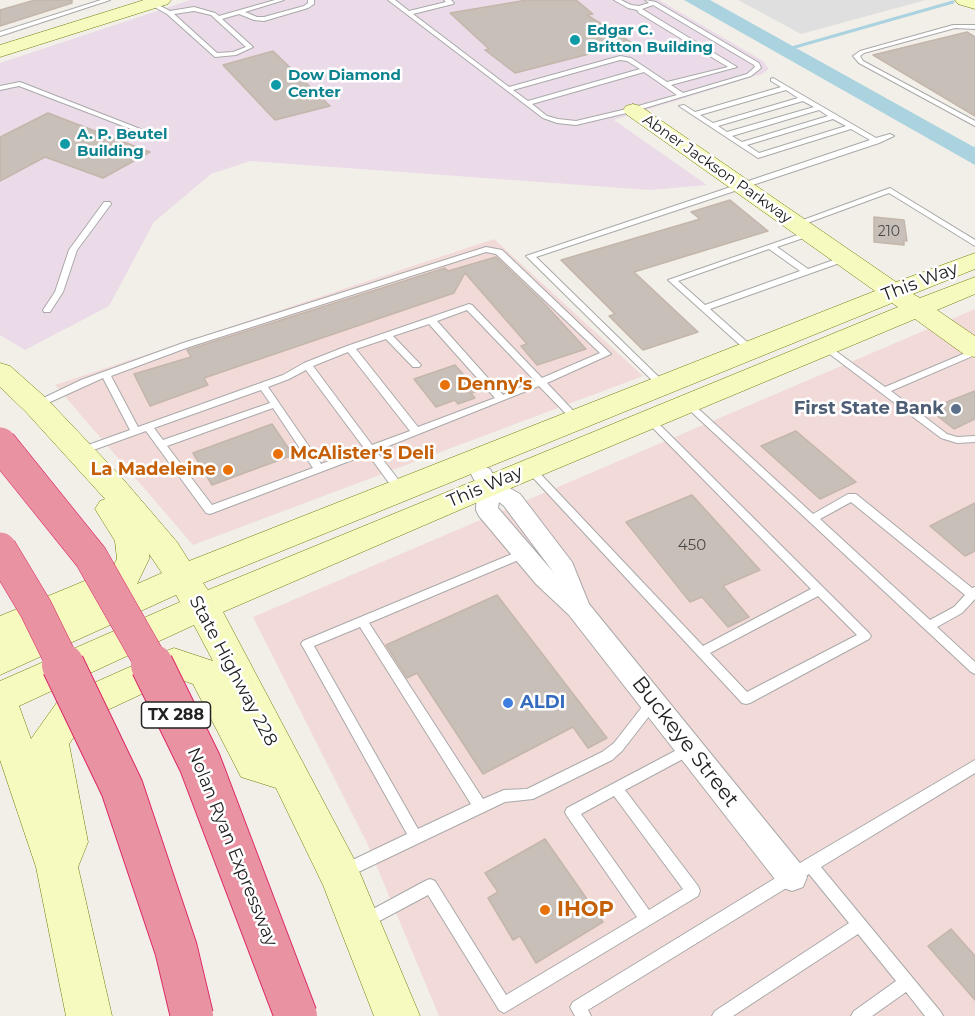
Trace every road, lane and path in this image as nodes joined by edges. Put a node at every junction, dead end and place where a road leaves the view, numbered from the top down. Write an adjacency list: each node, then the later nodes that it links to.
1 (107, 0): 16 (lane)
2 (281, 0): 12 (lane)
3 (311, 0): 12 (lane)
4 (391, 0): 13 (lane, Abner Jackson Parkway)
5 (447, 0): 13 (lane)
6 (617, 0): 11 (lane)
7 (964, 0): 10 (main road)
8 (651, 2): 11 (lane); 20 (lane)
9 (156, 4): 14 (lane); 14 (lane); 17 (main road)
10 (975, 4)
11 (639, 8): 18 (lane)
12 (240, 12): 14 (lane)
13 (409, 13): 27 (lane, Abner Jackson Parkway)
14 (218, 18)
15 (975, 27): 36 (lane)
16 (0, 34)
17 (0, 51)
18 (733, 67): 20 (lane); 24 (lane)
19 (644, 70): 24 (lane); 27 (lane); 30 (lane)
20 (747, 75): 28 (lane)
21 (0, 80): 23 (lane)
22 (773, 80): 26 (lane)
23 (10, 84): 25 (lane); 39 (lane)
24 (666, 84): 28 (lane)
25 (0, 88)
26 (786, 88): 29 (lane); 34 (lane)
27 (509, 89): 30 (lane, Abner Jackson Parkway)
28 (682, 95): 33 (lane)
29 (804, 98): 32 (lane); 37 (lane)
30 (527, 103): 33 (lane, Abner Jackson Parkway)
31 (682, 106): 34 (lane)
32 (820, 108): 35 (lane); 40 (lane)
33 (633, 110): 44 (main road, Abner Jackson Parkway)
34 (695, 114): 37 (lane)
35 (834, 116): 38 (lane); 43 (lane)
36 (975, 124)
37 (712, 126): 40 (lane)
38 (852, 127): 42 (lane); 43 (lane)
39 (146, 133)
40 (726, 135): 43 (lane)
41 (890, 136): 42 (lane)
42 (876, 141): 44 (lane)
43 (741, 145)
44 (742, 187): 46 (main road, Abner Jackson Parkway); 70 (lane)
45 (107, 204): 56 (lane)
46 (802, 228): 47 (lane); 48 (lane); 49 (main road, Abner Jackson Parkway)
47 (975, 244)
48 (770, 246): 51 (lane); 54 (lane)
49 (845, 258): 51 (lane); 53 (main road, Abner Jackson Parkway)
50 (975, 260): 53 (main road, This Way)
51 (807, 272): 54 (lane)
52 (975, 285): 55 (main road, This Way)
53 (893, 292): 55 (main road, Abner Jackson Parkway); 62 (main road, This Way)
54 (705, 308): 62 (lane)
55 (919, 309): 59 (main road, This Way); 61 (main road, Abner Jackson Parkway)
56 (47, 310)
57 (431, 320): 58 (lane); 67 (lane); 71 (lane)
58 (387, 335): 60 (lane); 64 (lane)
59 (826, 347): 62 (main road, This Way); 69 (lane)
60 (350, 348): 63 (lane); 78 (lane)
61 (975, 350): 69 (lane)
62 (763, 360): 70 (main road, This Way)
63 (306, 365): 68 (lane); 82 (lane)
64 (416, 365)
65 (0, 372): 73 (main road, State Highway 228)
66 (105, 374): 67 (lane); 73 (lane); 77 (lane)
67 (542, 381): 71 (lane); 75 (lane)
68 (263, 386): 72 (lane); 76 (lane)
69 (884, 390): 79 (lane)
70 (675, 395): 74 (main road, This Way); 75 (main road, This Way); 89 (lane)
71 (501, 399): 78 (lane)
72 (276, 404): 81 (lane); 85 (lane)
73 (36, 405): 83 (main road, State Highway 228)
74 (649, 419): 84 (main road, This Way); 92 (lane)
75 (578, 421): 86 (main road, This Way)
76 (147, 426): 77 (lane); 81 (lane)
77 (135, 431): 83 (lane)
78 (416, 432): 82 (lane)
79 (975, 438)
80 (0, 444): 120 (highway, Nolan Ryan Expressway / TX 288, bridge)
81 (161, 444): 85 (lane)
82 (369, 449): 85 (lane); 88 (lane)
83 (78, 452): 87 (main road, State Highway 228)
84 (529, 468): 86 (main road, This Way); 99 (lane)
85 (319, 469)
86 (482, 474): 88 (main road, This Way); 91 (street, Buckeye Street); 94 (main road, This Way); 95 (street, Buckeye Street)
87 (112, 487): 94 (main road, State Highway 228); 98 (main road)
88 (402, 492): 94 (main road, This Way)
89 (813, 519): 93 (lane); 97 (lane)
90 (0, 549): 119 (highway, bridge)
91 (524, 553): 95 (street, Buckeye Street); 96 (lane)
92 (820, 590): 99 (lane); 99 (lane)
93 (973, 592): 97 (lane)
94 (191, 593): 100 (main road, This Way); 102 (main road, This Way); 107 (main road, State Highway 228)
95 (579, 608): 103 (street, Buckeye Street)
96 (362, 621): 109 (lane); 110 (lane)
97 (929, 626): 101 (lane)
98 (0, 631)
99 (702, 652)
100 (0, 660)
101 (975, 669)
102 (0, 699)
103 (653, 702): 105 (street, Buckeye Street); 109 (lane)
104 (0, 706): 111 (main road)
105 (691, 749): 108 (lane); 112 (street, Buckeye Street)
106 (975, 766): 112 (lane)
107 (288, 774): 111 (main road); 113 (main road, State Highway 228)
108 (616, 789): 114 (lane); 114 (lane)
109 (480, 806): 110 (lane)
110 (416, 838): 113 (lane)
111 (57, 867): 118 (main road)
112 (801, 871): 116 (lane); 122 (lane)
113 (339, 873): 115 (main road, State Highway 228)
114 (647, 919): 115 (lane)
115 (361, 923): 121 (main road, State Highway 228)
116 (859, 925): 117 (lane); 123 (lane)
117 (907, 982): 124 (lane); 125 (lane)
118 (89, 1016)
119 (192, 1016)
120 (296, 1016)
121 (397, 1016)
122 (583, 1016)
123 (720, 1016)
124 (859, 1016)
125 (935, 1016)

